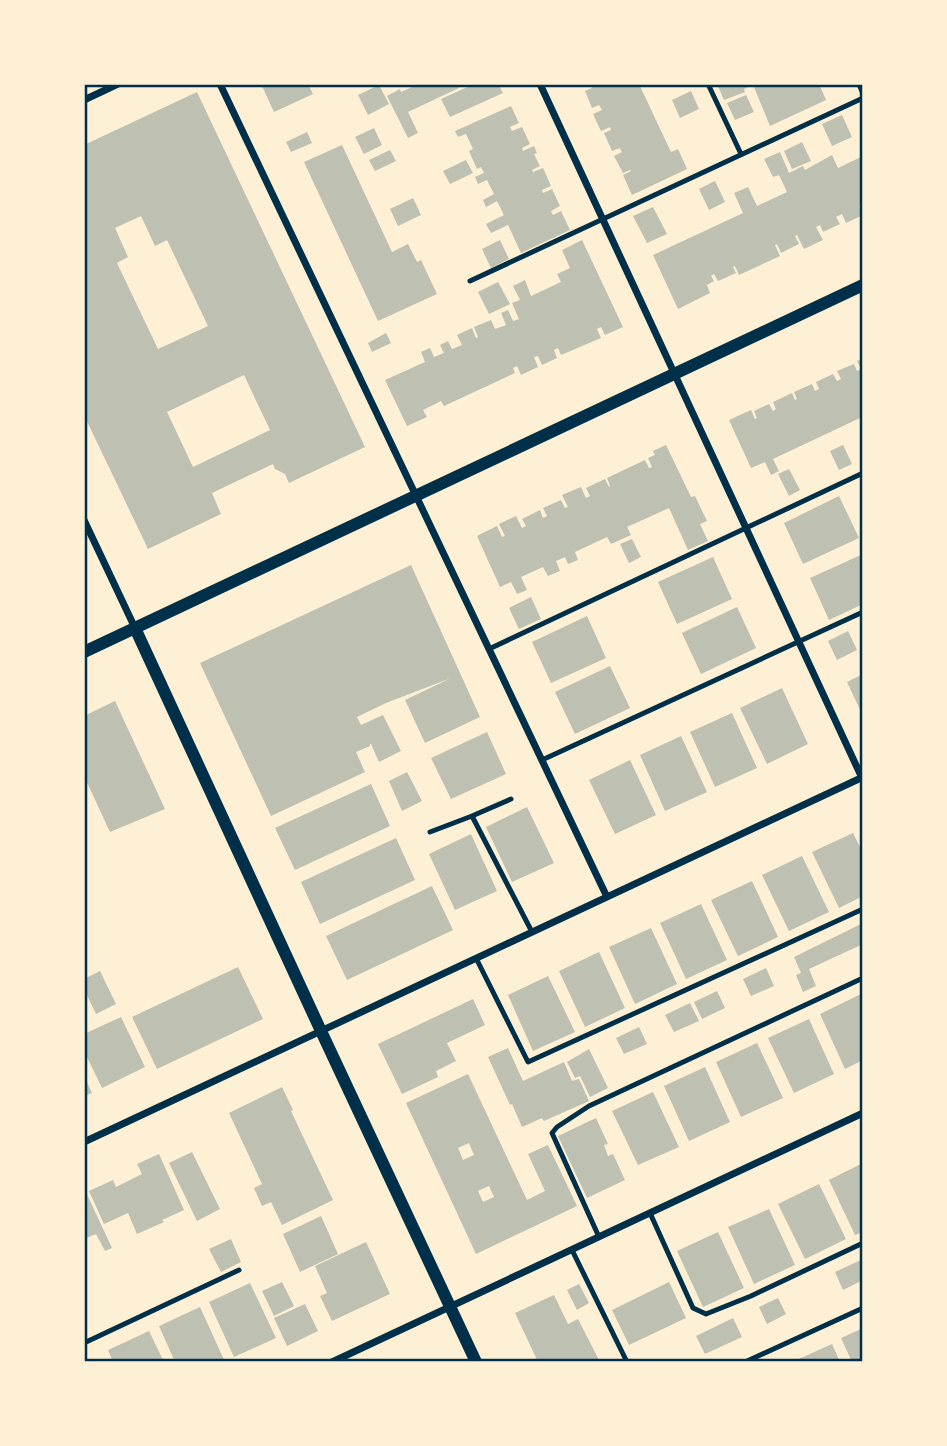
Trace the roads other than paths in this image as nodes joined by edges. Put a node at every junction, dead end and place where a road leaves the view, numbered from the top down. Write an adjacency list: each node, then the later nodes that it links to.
1 (118, 84): 8 (street)
2 (220, 84): 15 (street)
3 (540, 84): 10 (street)
4 (708, 84): 9 (lane)
5 (860, 84): 6 (street)
6 (863, 90)
7 (863, 97): 9 (lane)
8 (84, 100)
9 (741, 154): 10 (lane)
10 (602, 219): 11 (lane); 13 (street)
11 (470, 281)
12 (863, 285): 13 (street)
13 (675, 375): 15 (street); 17 (street)
14 (863, 473): 17 (lane)
15 (416, 495): 19 (street); 21 (street)
16 (84, 520): 19 (street)
17 (746, 527): 20 (street); 21 (lane)
18 (863, 612): 20 (lane)
19 (135, 628): 22 (street); 33 (street)
20 (799, 642): 23 (lane); 24 (street)
21 (489, 649): 23 (street)
22 (84, 652)
23 (542, 760): 28 (street)
24 (863, 777): 28 (street)
25 (511, 799): 26 (lane)
26 (471, 816): 27 (lane); 30 (lane)
27 (430, 832)
28 (607, 897): 30 (street)
29 (863, 909): 31 (lane)
30 (532, 932): 31 (street)
31 (476, 958): 33 (street)
32 (863, 978): 37 (lane)
33 (321, 1031): 35 (street); 41 (street)
34 (863, 1113): 36 (street)
35 (84, 1142)
36 (650, 1213): 37 (street); 38 (lane)
37 (599, 1237): 39 (street)
38 (863, 1243)
39 (572, 1250): 41 (street); 46 (lane)
40 (239, 1270): 43 (lane)
41 (450, 1307): 44 (street); 45 (street)
42 (863, 1308): 47 (lane)
43 (84, 1343)
44 (332, 1362)
45 (476, 1362)
46 (627, 1362)
47 (746, 1362)

